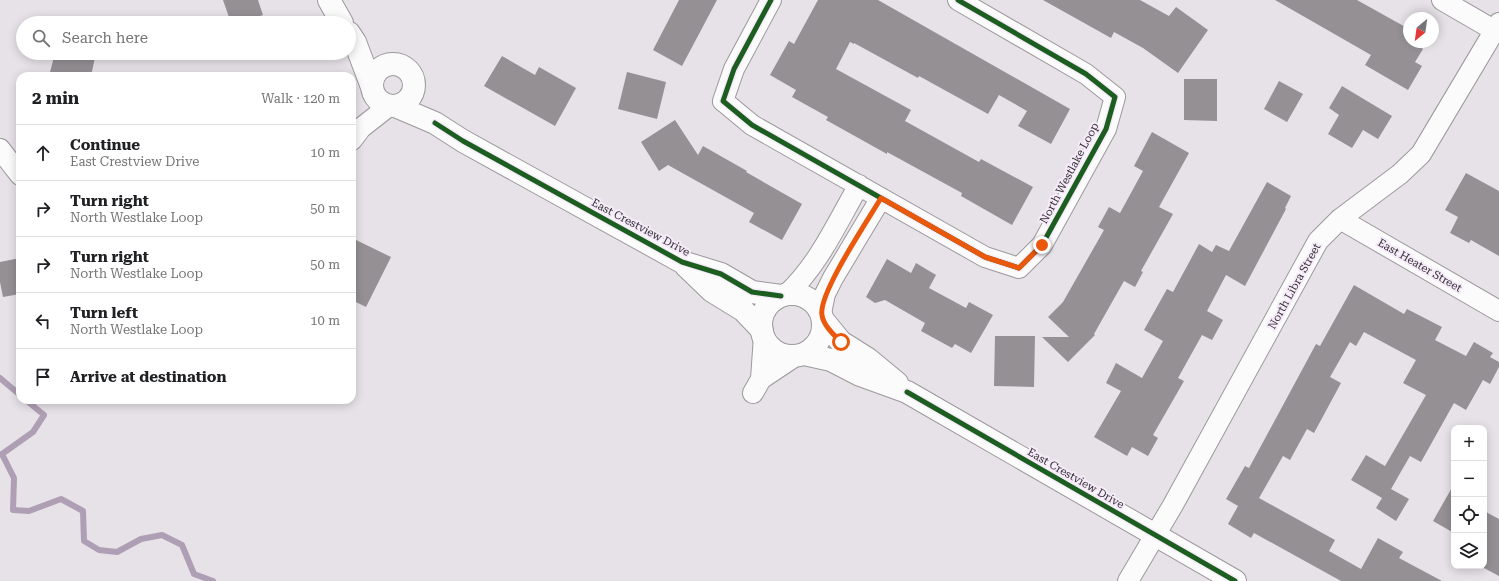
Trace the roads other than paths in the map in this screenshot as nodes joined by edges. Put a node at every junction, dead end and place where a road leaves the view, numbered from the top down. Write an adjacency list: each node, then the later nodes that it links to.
1 (329, 0): 5 (street)
2 (772, 0): 16 (street, North Westlake Loop)
3 (958, 0): 17 (street, North Westlake Loop)
4 (1442, 0): 6 (street)
5 (338, 16)
6 (1497, 29): 18 (street, North Libra Street)
7 (356, 40): 9 (street)
8 (356, 45): 11 (street)
9 (391, 64): 10 (street); 11 (street)
10 (414, 89): 11 (street); 12 (street)
11 (382, 98): 12 (street, East Crestview Drive); 13 (street)
12 (435, 123): 19 (street, East Crestview Drive)
13 (356, 134)
14 (0, 149): 15 (street)
15 (16, 170)
16 (859, 185): 17 (street, North Westlake Loop); 20 (street)
17 (881, 198): 22 (street)
18 (1340, 219): 21 (street, East Heater Street); 26 (street, North Libra Street)
19 (682, 262): 20 (street, East Crestview Drive); 23 (street, East Crestview Drive)
20 (784, 295): 22 (street); 23 (street)
21 (1499, 311)
22 (822, 317): 24 (street); 25 (street, East Crestview Drive)
23 (763, 333): 24 (street); 24 (street)
24 (801, 355): 25 (street, East Crestview Drive)
25 (907, 392): 26 (street, East Crestview Drive)
26 (1155, 535): 27 (street, North Libra Street); 28 (street, East Crestview Drive)
27 (1128, 581)
28 (1235, 581)

